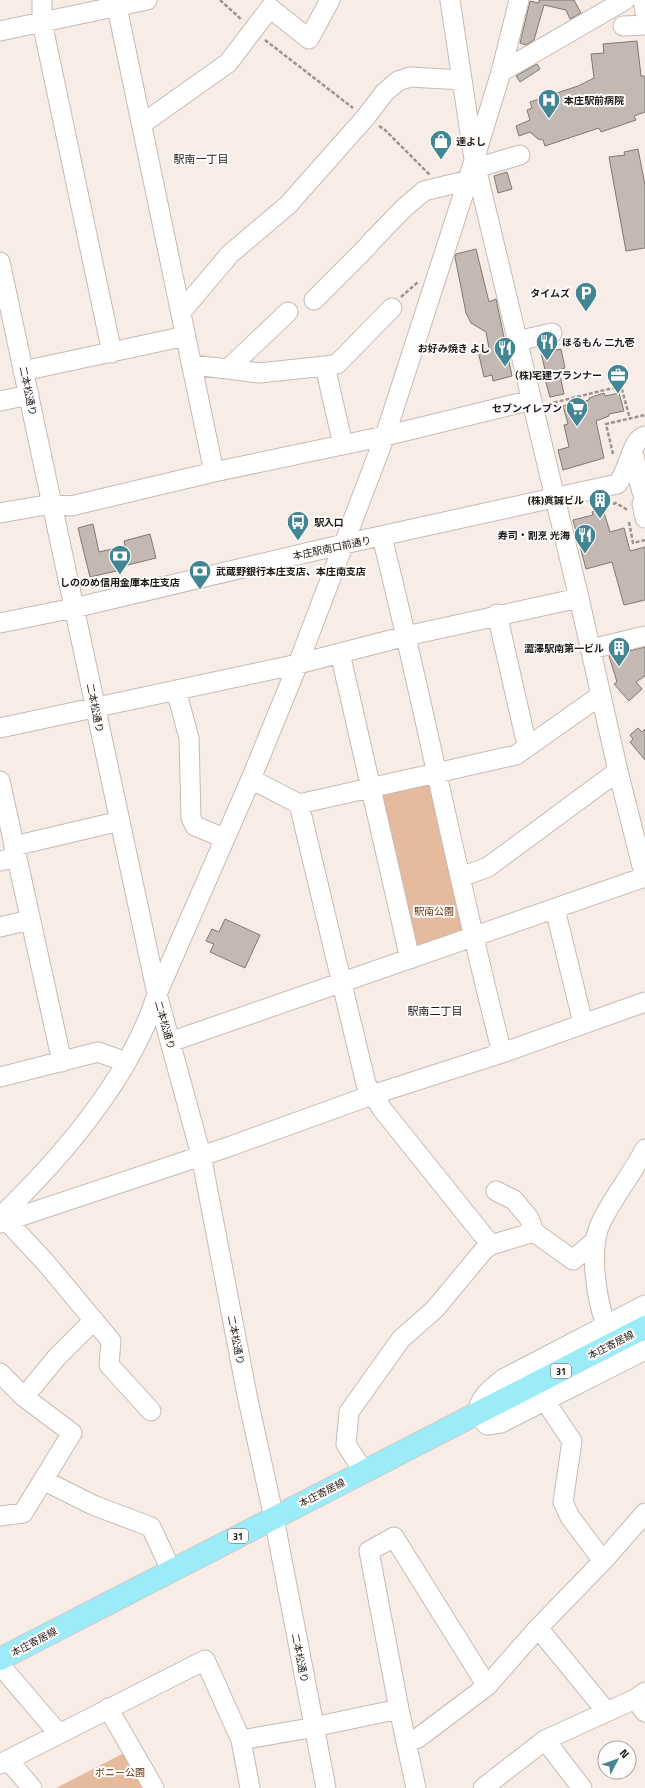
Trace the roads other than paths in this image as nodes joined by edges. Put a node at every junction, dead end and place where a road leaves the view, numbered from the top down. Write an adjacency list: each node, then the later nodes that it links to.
1 (42, 0): 10 (street)
2 (147, 0): 8 (street)
3 (330, 0): 16 (street)
4 (450, 0): 15 (street)
5 (519, 0): 14 (street)
6 (626, 0): 14 (street)
7 (643, 0): 9 (street)
8 (117, 3): 10 (street); 16 (street)
9 (645, 12)
10 (42, 22): 13 (street); 27 (street)
11 (645, 25): 12 (street)
12 (623, 26)
13 (0, 31)
14 (500, 72): 18 (street)
15 (462, 80): 18 (street); 22 (street)
16 (142, 124): 22 (street)
17 (520, 155): 18 (street)
18 (474, 171): 20 (street); 26 (street); 35 (street)
19 (0, 262): 31 (street, 二本松通り)
20 (314, 300)
21 (392, 308): 29 (street)
22 (180, 312): 25 (street)
23 (288, 312): 30 (street)
24 (552, 333): 26 (street)
25 (186, 336): 27 (street); 28 (street)
26 (517, 341): 34 (street)
27 (112, 353): 31 (street)
28 (192, 365): 30 (street); 39 (street)
29 (325, 366): 30 (street); 37 (street)
30 (228, 369)
31 (23, 371): 32 (street, 二本松通り)
32 (28, 395): 33 (street); 42 (street, 二本松通り)
33 (0, 401)
34 (537, 403): 35 (street); 41 (street)
35 (385, 436): 37 (street); 46 (street)
36 (645, 436): 38 (street)
37 (343, 445): 39 (street)
38 (639, 454): 40 (street); 43 (street)
39 (214, 472): 42 (street)
40 (617, 484): 41 (street, 本庄駅南口前通り); 43 (street)
41 (555, 498): 45 (street, 本庄駅南口前通り); 47 (street)
42 (52, 504): 44 (street); 48 (street, 二本松通り)
43 (644, 507)
44 (0, 514)
45 (382, 537): 46 (street, 本庄駅南口前通り); 51 (street)
46 (344, 544): 48 (street, 本庄駅南口前通り); 55 (street)
47 (579, 598): 49 (street); 53 (street)
48 (74, 608): 50 (street, 本庄駅南口前通り); 58 (street, 二本松通り)
49 (497, 614): 51 (street); 60 (street)
50 (0, 623)
51 (406, 636): 54 (street); 62 (street)
52 (645, 636): 53 (street)
53 (591, 649): 57 (street)
54 (340, 653): 55 (street); 65 (street)
55 (298, 664): 56 (street); 63 (street)
56 (176, 690): 58 (street); 68 (street)
57 (601, 695): 60 (street); 61 (street)
58 (95, 708): 59 (street); 67 (street, 二本松通り)
59 (0, 728)
60 (532, 744): 62 (street)
61 (618, 771): 70 (street); 71 (street)
62 (436, 772): 65 (street); 71 (street)
63 (251, 778): 66 (street); 68 (street)
64 (0, 781): 69 (street)
65 (371, 788): 66 (street); 77 (street)
66 (299, 804): 78 (street)
67 (120, 821): 69 (street); 79 (street, 二本松通り)
68 (224, 838): 79 (street)
69 (10, 854): 74 (street)
70 (642, 854): 72 (street)
71 (460, 877): 76 (street)
72 (645, 877): 73 (street)
73 (555, 909): 76 (street); 81 (street)
74 (30, 920): 75 (street); 84 (street)
75 (0, 927)
76 (474, 936): 77 (street); 83 (street)
77 (410, 959): 78 (street)
78 (341, 983): 82 (street); 87 (street)
79 (156, 994): 82 (street, 二本松通り); 85 (street)
80 (645, 1002): 81 (street)
81 (583, 1023): 83 (street)
82 (170, 1042): 89 (street, 二本松通り)
83 (502, 1053): 87 (street)
84 (62, 1062): 85 (street); 86 (street)
85 (126, 1062): 91 (street)
86 (0, 1077)
87 (372, 1095): 89 (street); 94 (street)
88 (645, 1149): 93 (street)
89 (201, 1155): 91 (street); 109 (street, 二本松通り)
90 (496, 1191): 92 (street)
91 (3, 1215): 96 (street)
92 (534, 1232): 93 (street); 94 (street)
93 (596, 1240): 97 (street)
94 (491, 1245): 105 (street)
95 (645, 1305): 97 (street)
96 (94, 1320): 101 (street); 103 (street)
97 (606, 1325): 104 (street)
98 (645, 1327): 104 (main road, 本庄寄居線 / 31)
99 (645, 1350): 102 (street)
100 (0, 1373): 101 (street)
101 (24, 1397): 106 (street)
102 (544, 1401): 104 (street); 110 (street)
103 (151, 1411)
104 (477, 1414): 105 (main road, 本庄寄居線 / 31)
105 (365, 1471): 109 (main road, 本庄寄居線 / 31)
106 (43, 1480): 108 (street); 111 (street)
107 (645, 1513): 110 (street)
108 (0, 1516)
109 (274, 1518): 111 (main road, 本庄寄居線 / 31); 120 (street, 二本松通り)
110 (603, 1561): 112 (street)
111 (171, 1570): 113 (main road, 本庄寄居線 / 31)
112 (538, 1628): 115 (street); 119 (street)
113 (0, 1660)
114 (0, 1665): 121 (street)
115 (487, 1686): 118 (street); 124 (street)
116 (642, 1701): 119 (street)
117 (108, 1708): 121 (street); 122 (street); 127 (street)
118 (399, 1709): 120 (street); 124 (street)
119 (606, 1712): 123 (street)
120 (314, 1727): 122 (street); 129 (street, 二本松通り)
121 (59, 1734): 125 (street)
122 (241, 1740): 128 (street)
123 (545, 1740): 131 (street); 132 (street)
124 (406, 1742): 130 (street)
125 (4, 1762): 126 (street)
126 (32, 1788)
127 (154, 1788)
128 (250, 1788)
129 (326, 1788)
130 (416, 1788)
131 (483, 1788)
132 (582, 1788)

